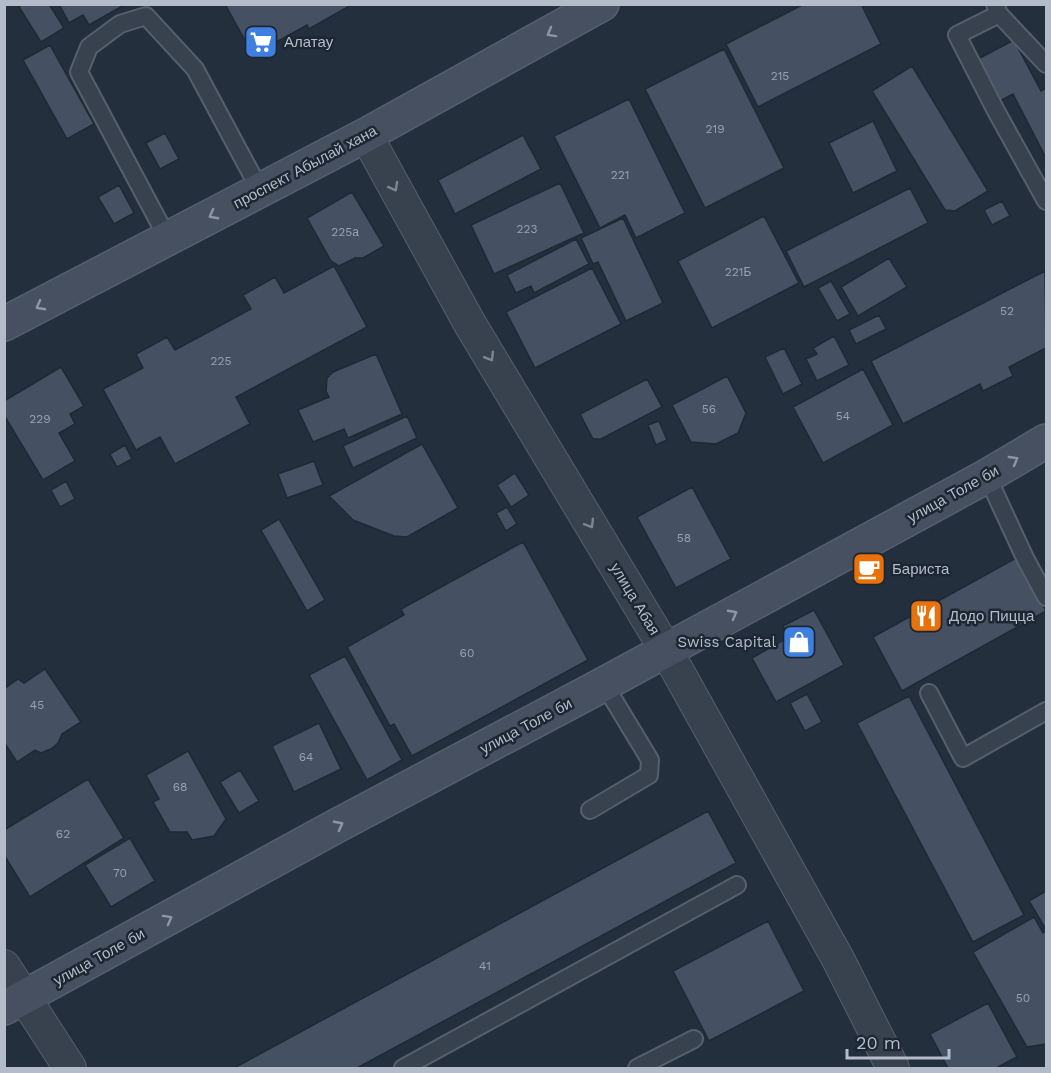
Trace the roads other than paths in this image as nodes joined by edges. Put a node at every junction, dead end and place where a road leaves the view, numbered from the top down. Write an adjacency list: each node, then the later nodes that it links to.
1 (602, 4): 4 (street, проспект Абылай хана, one-way to 4)
2 (997, 9): 3 (lane); 6 (lane)
3 (1047, 64)
4 (366, 135): 5 (street, проспект Абылай хана); 12 (street, улица Абая, one-way to 12)
5 (260, 190): 7 (street, проспект Абылай хана, one-way to 7); 7 (lane)
6 (1047, 201)
7 (168, 239): 8 (street, проспект Абылай хана, one-way to 8)
8 (4, 324)
9 (1047, 441): 10 (street, улица Толе би, one-way to 9)
10 (987, 476): 11 (lane); 12 (street, улица Толе би, one-way to 10)
11 (1047, 597)
12 (666, 650): 13 (street, улица Толе би); 24 (street, улица Абая)
13 (604, 684): 16 (lane); 19 (street, улица Толе би, one-way to 13)
14 (929, 693): 15 (lane)
15 (1047, 711)
16 (590, 810)
17 (737, 885): 22 (lane)
18 (4, 966): 19 (street)
19 (15, 1003): 21 (street)
20 (694, 1039): 23 (lane)
21 (70, 1068)
22 (403, 1068)
23 (636, 1068)
24 (893, 1068)

